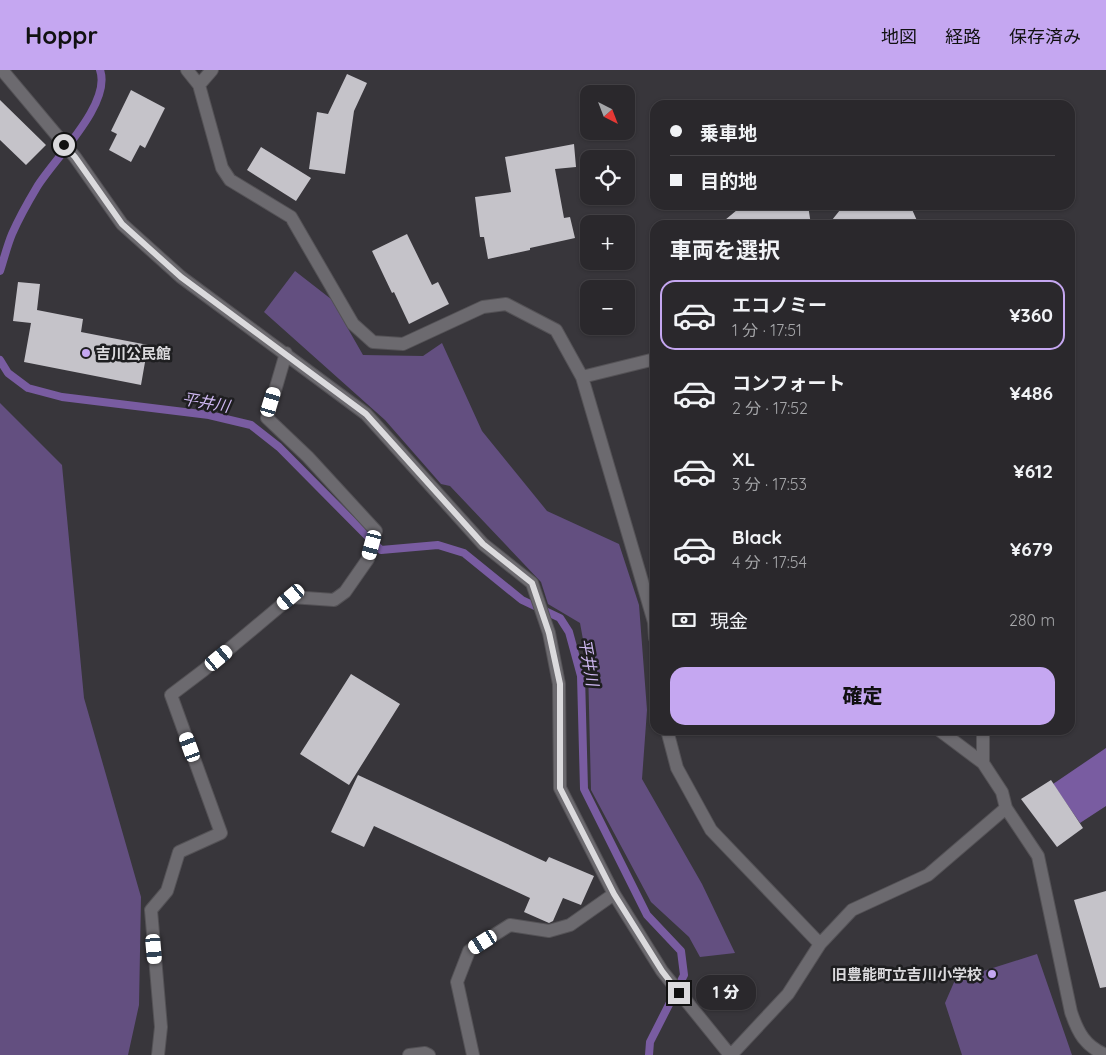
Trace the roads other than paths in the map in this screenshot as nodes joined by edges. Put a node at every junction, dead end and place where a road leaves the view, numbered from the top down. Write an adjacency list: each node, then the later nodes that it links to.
1 (2, 70): 5 (street)
2 (187, 70): 4 (street)
3 (212, 70): 4 (street)
4 (199, 85): 7 (street)
5 (286, 353): 14 (street); 17 (street)
6 (650, 360): 7 (street)
7 (582, 377): 8 (street)
8 (650, 608)
9 (668, 735): 15 (street)
10 (947, 735): 12 (street)
11 (983, 735): 12 (street)
12 (983, 763): 13 (street)
13 (1006, 808): 15 (street); 16 (street)
14 (614, 894): 20 (street); 21 (street)
15 (820, 944): 21 (street)
16 (1106, 1054)
17 (158, 1055)
18 (409, 1055): 19 (street)
19 (429, 1055)
20 (472, 1055)
21 (731, 1055)

